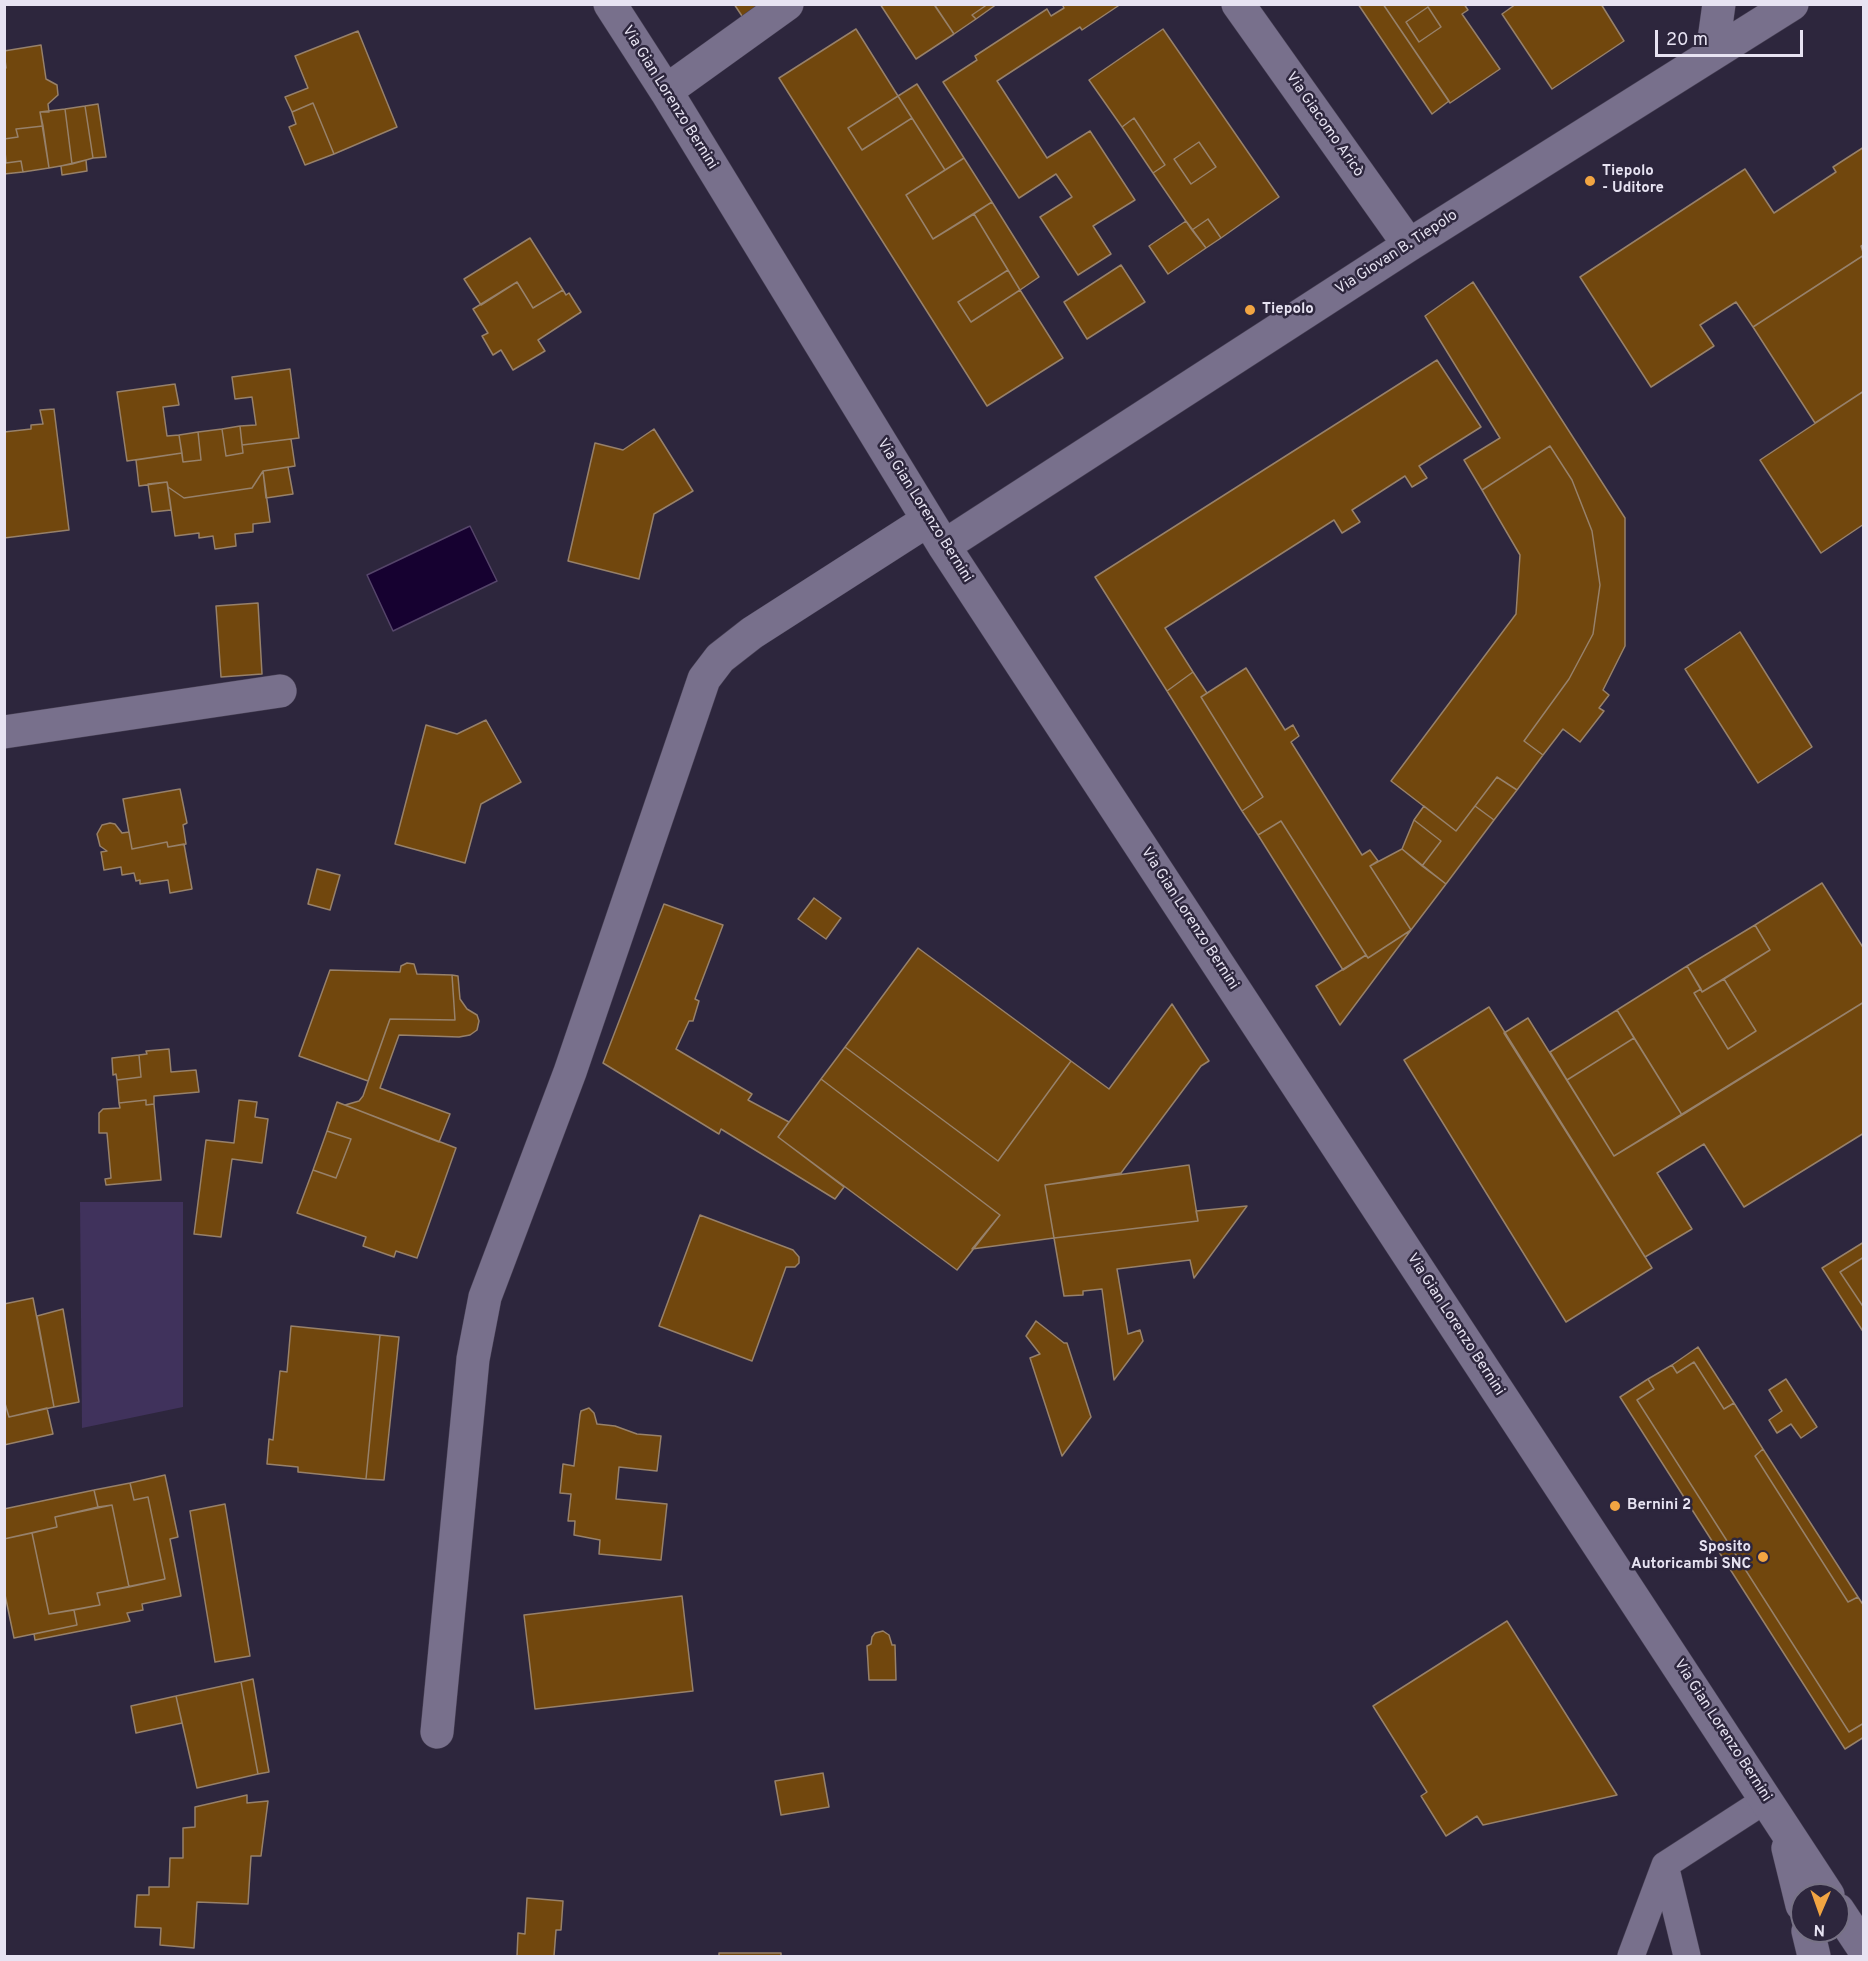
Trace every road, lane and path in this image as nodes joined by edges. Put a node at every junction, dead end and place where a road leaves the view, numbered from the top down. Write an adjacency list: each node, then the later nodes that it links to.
1 (610, 4): 7 (street, Via Gian Lorenzo Bernini)
2 (787, 4): 7 (street)
3 (1238, 4): 8 (street, Via Giacomo Aricò)
4 (1719, 4): 6 (street)
5 (1792, 4): 6 (street, Via Giovan B. Tiepolo)
6 (1712, 54): 8 (street, Via Giovan B. Tiepolo)
7 (666, 91): 9 (street, Via Gian Lorenzo Bernini)
8 (1409, 245): 9 (street, Via Giovan B. Tiepolo)
9 (936, 533): 12 (street, Via Giovan B. Tiepolo); 13 (street, Via Gian Lorenzo Bernini)
10 (280, 691): 11 (street)
11 (4, 732)
12 (437, 1732)
13 (1774, 1811): 14 (lane); 15 (street, Via Gian Lorenzo Bernini); 16 (street, Via Gian Lorenzo Bernini)
14 (1665, 1865): 19 (lane); 20 (lane)
15 (1795, 1883)
16 (1820, 1883)
17 (1850, 1929): 18 (street)
18 (1863, 1949)
19 (1631, 1956)
20 (1686, 1956)

